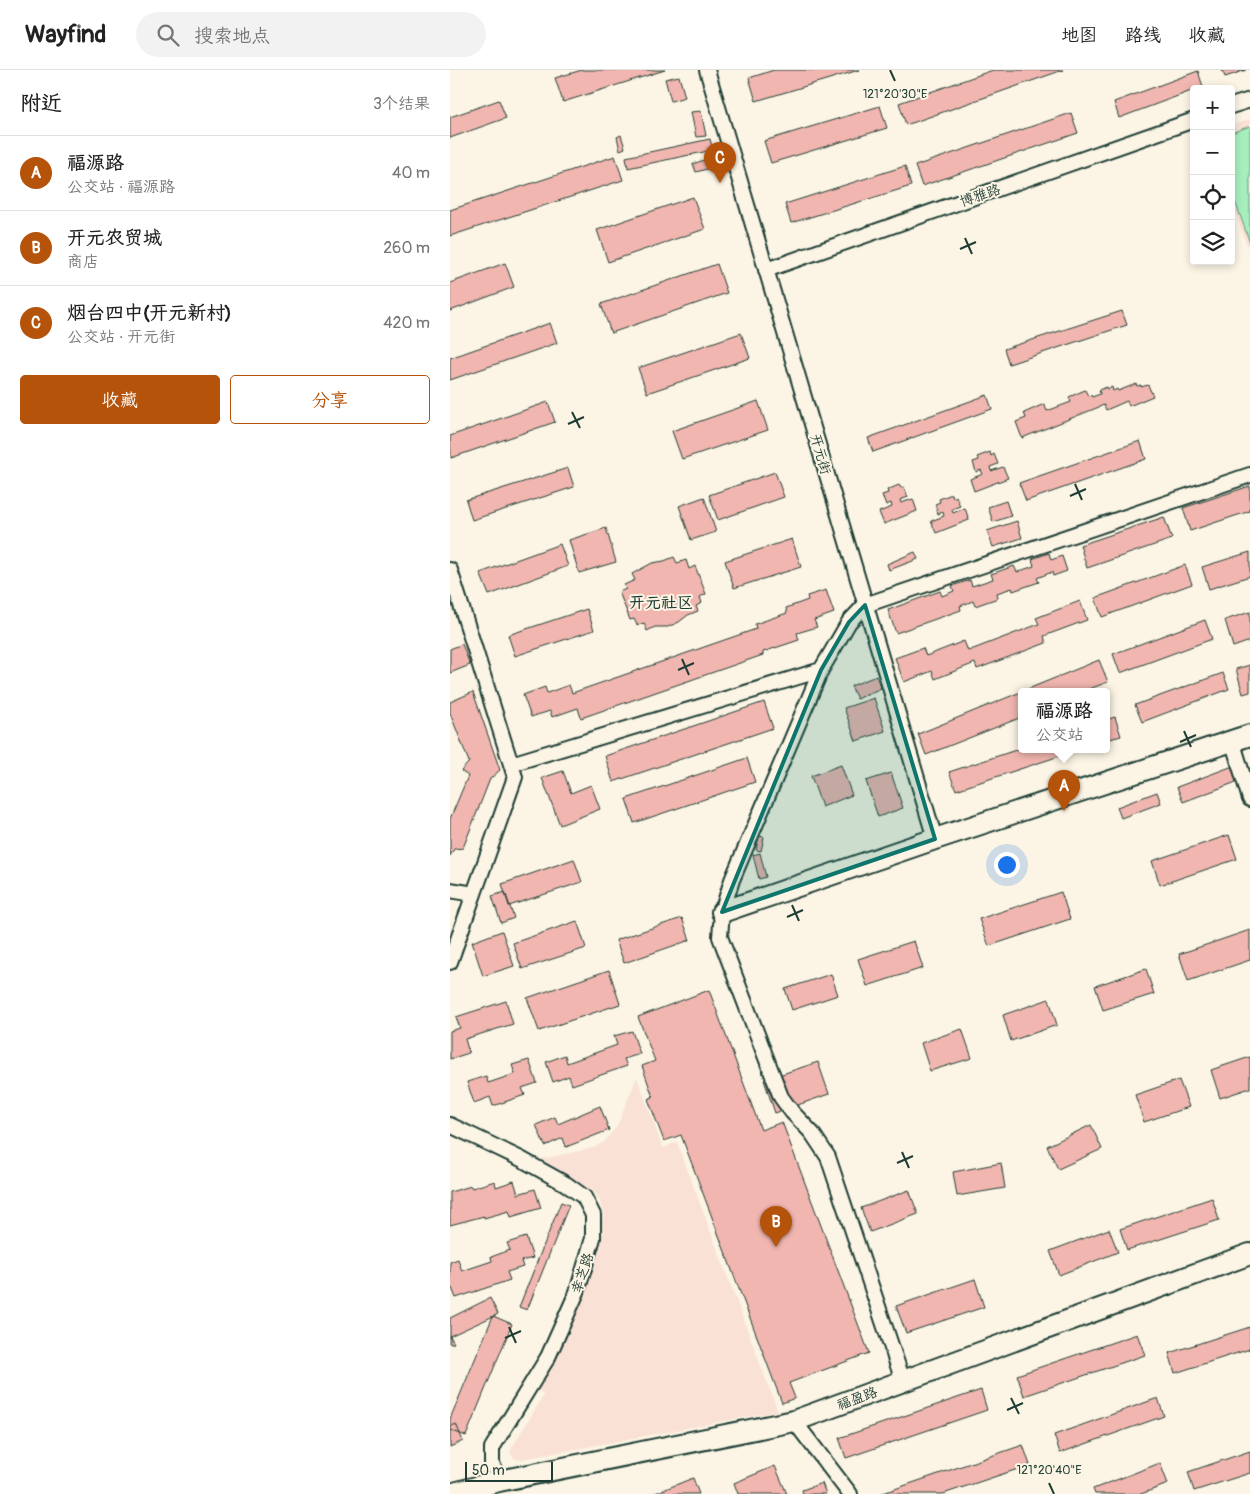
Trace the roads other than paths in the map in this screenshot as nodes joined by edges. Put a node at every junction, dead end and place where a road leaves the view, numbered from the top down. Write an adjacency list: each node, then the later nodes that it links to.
1 (707, 70): 5 (street, 开元街)
2 (1250, 100): 3 (street)
3 (1235, 105)
4 (1190, 121): 5 (street, 博雅路)
5 (766, 270): 8 (street, 开元街)
6 (1250, 475): 8 (street)
7 (450, 570): 11 (street)
8 (865, 605): 9 (street); 13 (street, 开元街)
9 (821, 670): 11 (street); 16 (street)
10 (1241, 738): 12 (street); 13 (street)
11 (511, 764): 15 (street)
12 (1250, 799)
13 (935, 839): 16 (street)
14 (450, 890): 15 (street)
15 (474, 894): 17 (street)
16 (722, 912): 20 (street)
17 (450, 962)
18 (450, 1125): 22 (street, 幸芝路)
19 (1250, 1254): 20 (street, 福盈路)
20 (903, 1381): 21 (street, 福盈路)
21 (794, 1421): 22 (street, 福盈路); 24 (street)
22 (506, 1488): 23 (street, 福盈路)
23 (450, 1494)
24 (850, 1494)

